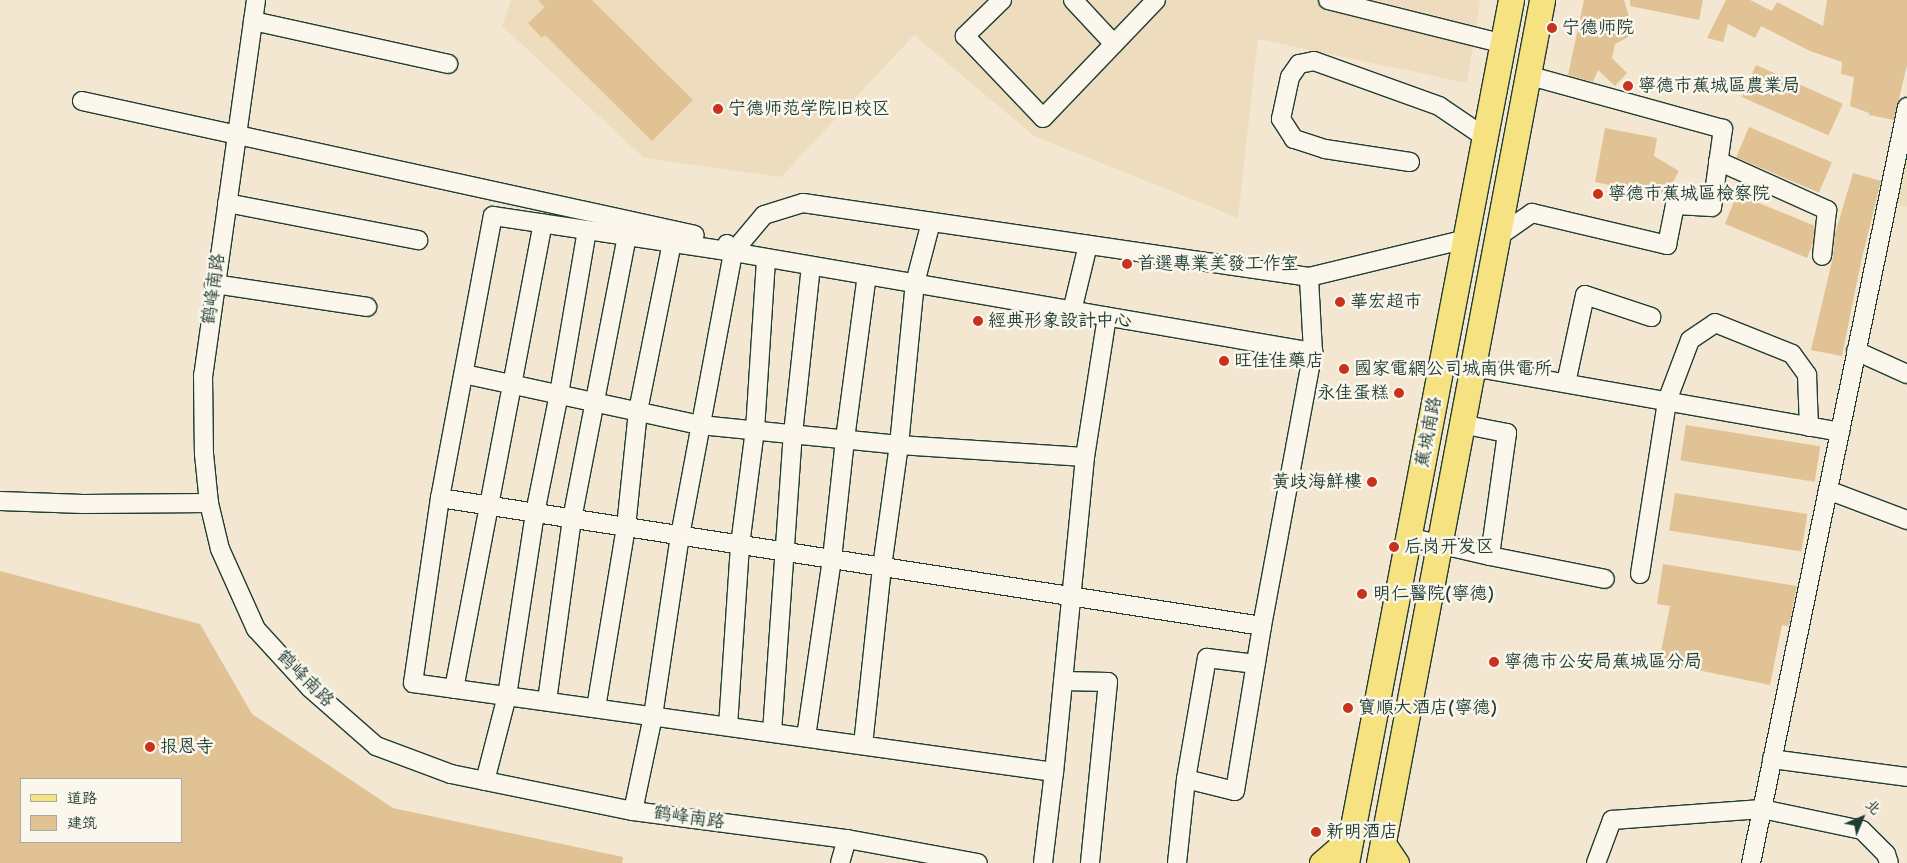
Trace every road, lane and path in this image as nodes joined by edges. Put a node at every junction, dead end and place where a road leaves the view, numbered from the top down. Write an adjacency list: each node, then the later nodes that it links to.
1 (256, 0): 8 (street, 鹤峰南路)
2 (1002, 0): 9 (street)
3 (1073, 0): 9 (street)
4 (1156, 0): 9 (street)
5 (1328, 0): 10 (street)
6 (1512, 0): 10 (highway, 蕉城南路)
7 (1542, 0): 12 (highway, 蕉城南路)
8 (253, 21): 11 (street); 15 (street, 鹤峰南路)
9 (1114, 44)
10 (1504, 44): 16 (highway, 蕉城南路)
11 (448, 64)
12 (1527, 74): 17 (street); 25 (highway, 蕉城南路)
13 (82, 101): 15 (street)
14 (1907, 107): 41 (street)
15 (236, 134): 19 (street, 鹤峰南路); 29 (street)
16 (1486, 138): 18 (street); 24 (highway, 蕉城南路)
17 (1718, 161): 25 (street); 30 (street)
18 (1410, 162)
19 (227, 203): 26 (street); 36 (street, 鹤峰南路)
20 (931, 222): 28 (street); 29 (street); 35 (street)
21 (543, 223): 22 (street); 44 (street); 47 (street)
22 (587, 230): 23 (street); 48 (street)
23 (626, 236): 27 (street); 49 (street)
24 (1466, 238): 34 (street); 71 (highway, 蕉城南路)
25 (1496, 238): 43 (highway, 蕉城南路)
26 (418, 240)
27 (672, 243): 29 (street); 51 (street)
28 (1088, 245): 34 (street); 38 (street)
29 (733, 252): 31 (street); 52 (street)
30 (1822, 256)
31 (766, 258): 32 (street); 55 (street)
32 (812, 266): 33 (street); 57 (street)
33 (867, 275): 35 (street); 58 (street)
34 (1309, 277): 42 (street)
35 (915, 283): 38 (street); 59 (street)
36 (214, 284): 37 (street); 64 (street, 鹤峰南路)
37 (367, 307)
38 (1072, 311): 39 (street)
39 (1107, 316): 42 (street); 60 (street)
40 (1651, 317): 46 (street)
41 (1856, 351): 45 (street); 56 (street)
42 (1313, 352): 81 (street)
43 (1472, 367): 46 (street); 53 (highway, 蕉城南路)
44 (464, 374): 47 (street); 62 (street)
45 (1907, 374)
46 (1566, 383): 50 (street)
47 (513, 384): 48 (street); 65 (street)
48 (559, 394): 49 (street); 66 (street)
49 (594, 402): 51 (street); 67 (street)
50 (1667, 402): 54 (street); 54 (street); 78 (street)
51 (638, 411): 52 (street); 69 (street)
52 (700, 424): 55 (street); 70 (street)
53 (1461, 424): 72 (highway, 蕉城南路); 75 (street)
54 (1809, 427): 56 (street)
55 (755, 430): 57 (street); 73 (street)
56 (1840, 432): 61 (street)
57 (793, 434): 58 (street); 74 (street)
58 (845, 439): 59 (street); 76 (street)
59 (899, 444): 60 (street); 77 (street)
60 (1085, 457): 80 (street)
61 (1828, 490): 68 (street); 93 (street)
62 (440, 498): 65 (street); 84 (street)
63 (0, 501): 64 (street)
64 (209, 503): 97 (street, 鹤峰南路)
65 (487, 506): 66 (street); 84 (street)
66 (535, 513): 67 (street); 85 (street)
67 (572, 519): 69 (street); 86 (street)
68 (1907, 520)
69 (626, 527): 70 (street); 87 (street)
70 (680, 536): 73 (street); 88 (street)
71 (1408, 537): 72 (street); 100 (highway, 蕉城南路)
72 (1439, 544): 75 (street); 102 (highway, 蕉城南路)
73 (740, 545): 74 (street); 89 (street)
74 (783, 552): 76 (street); 90 (street)
75 (1490, 556): 79 (street)
76 (832, 559): 77 (street); 91 (street)
77 (882, 567): 80 (street); 92 (street)
78 (1640, 574)
79 (1605, 579)
80 (1071, 597): 81 (street); 83 (street)
81 (1262, 626): 82 (street)
82 (1256, 664): 96 (street); 96 (street)
83 (1063, 681): 94 (street); 106 (street)
84 (454, 689): 85 (street)
85 (507, 696): 86 (street); 97 (street)
86 (547, 701): 87 (street)
87 (596, 708): 88 (street)
88 (653, 716): 89 (street); 99 (street)
89 (728, 726): 90 (street)
90 (772, 732): 91 (street)
91 (806, 737): 92 (street)
92 (864, 745): 94 (street)
93 (1772, 759): 95 (street); 98 (street)
94 (1054, 772): 105 (street)
95 (1907, 778)
96 (1186, 779): 107 (street)
97 (486, 781): 99 (street, 鹤峰南路)
98 (1762, 809): 111 (street); 112 (street); 113 (street)
99 (633, 811): 101 (street, 鹤峰南路)
100 (1351, 837): 108 (main road); 109 (highway, 蕉城南路)
101 (847, 839): 103 (street); 104 (street, 鹤峰南路)
102 (1381, 852): 110 (main road)
103 (840, 863)
104 (978, 863)
105 (1044, 863)
106 (1090, 863)
107 (1177, 863)
108 (1322, 863)
109 (1346, 863)
110 (1398, 863)
111 (1596, 863)
112 (1751, 863)
113 (1889, 863)

